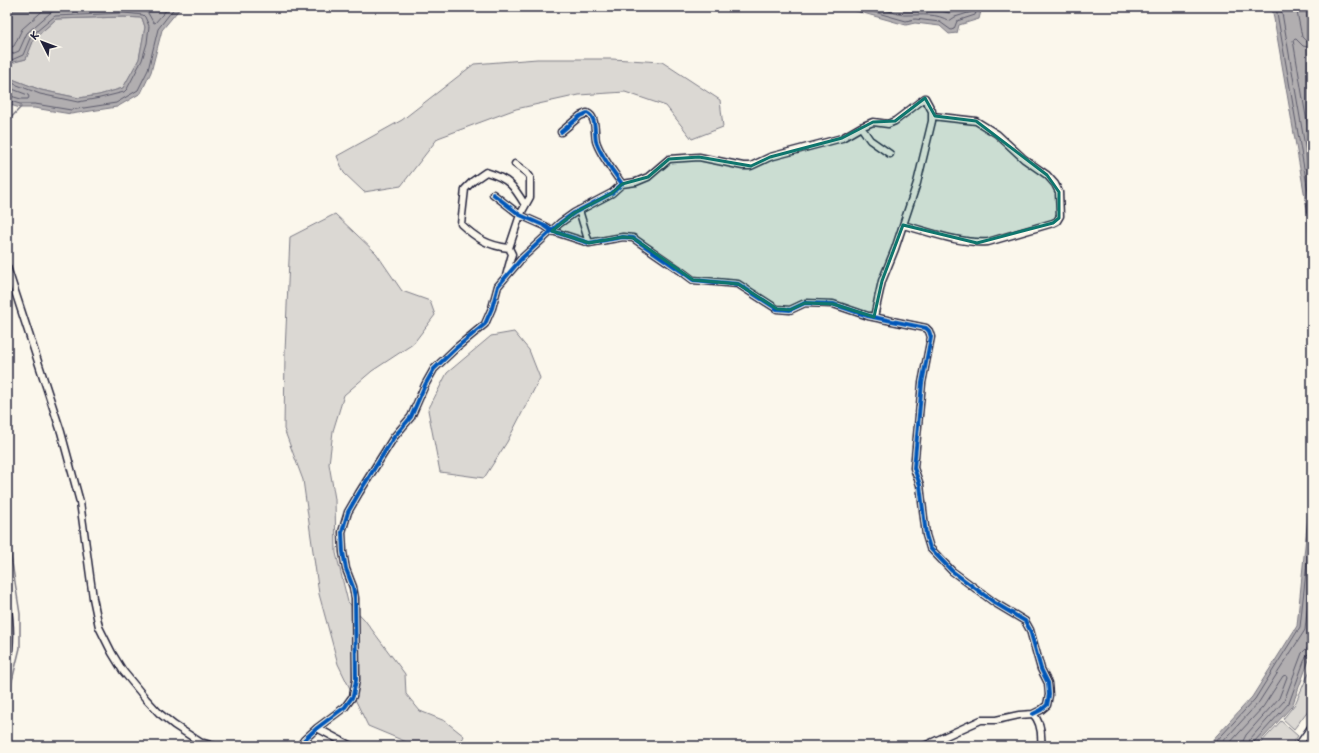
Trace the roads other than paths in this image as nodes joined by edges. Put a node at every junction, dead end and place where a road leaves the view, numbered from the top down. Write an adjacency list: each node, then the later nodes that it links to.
1 (932, 116): 2 (street); 11 (street); 11 (street)
2 (861, 127): 4 (street); 6 (street)
3 (561, 132): 6 (street)
4 (890, 154)
5 (515, 164): 8 (street)
6 (622, 184): 9 (street)
7 (493, 194): 10 (street)
8 (525, 205): 10 (street); 14 (street)
9 (579, 210): 12 (street); 13 (street)
10 (520, 215): 12 (street); 14 (street)
11 (903, 225): 17 (street)
12 (552, 231): 13 (street); 16 (street)
13 (589, 243): 17 (street)
14 (509, 248): 16 (street)
15 (7, 267): 23 (street)
16 (506, 278): 22 (street)
17 (874, 317): 20 (street)
18 (7, 602): 19 (street)
19 (7, 660)
20 (1033, 714): 28 (street); 29 (street)
21 (1312, 726): 30 (street)
22 (317, 728): 26 (street); 27 (street)
23 (200, 742): 24 (street); 25 (street)
24 (206, 746)
25 (214, 746)
26 (300, 746)
27 (351, 746)
28 (924, 746)
29 (1041, 746)
30 (1298, 746)

